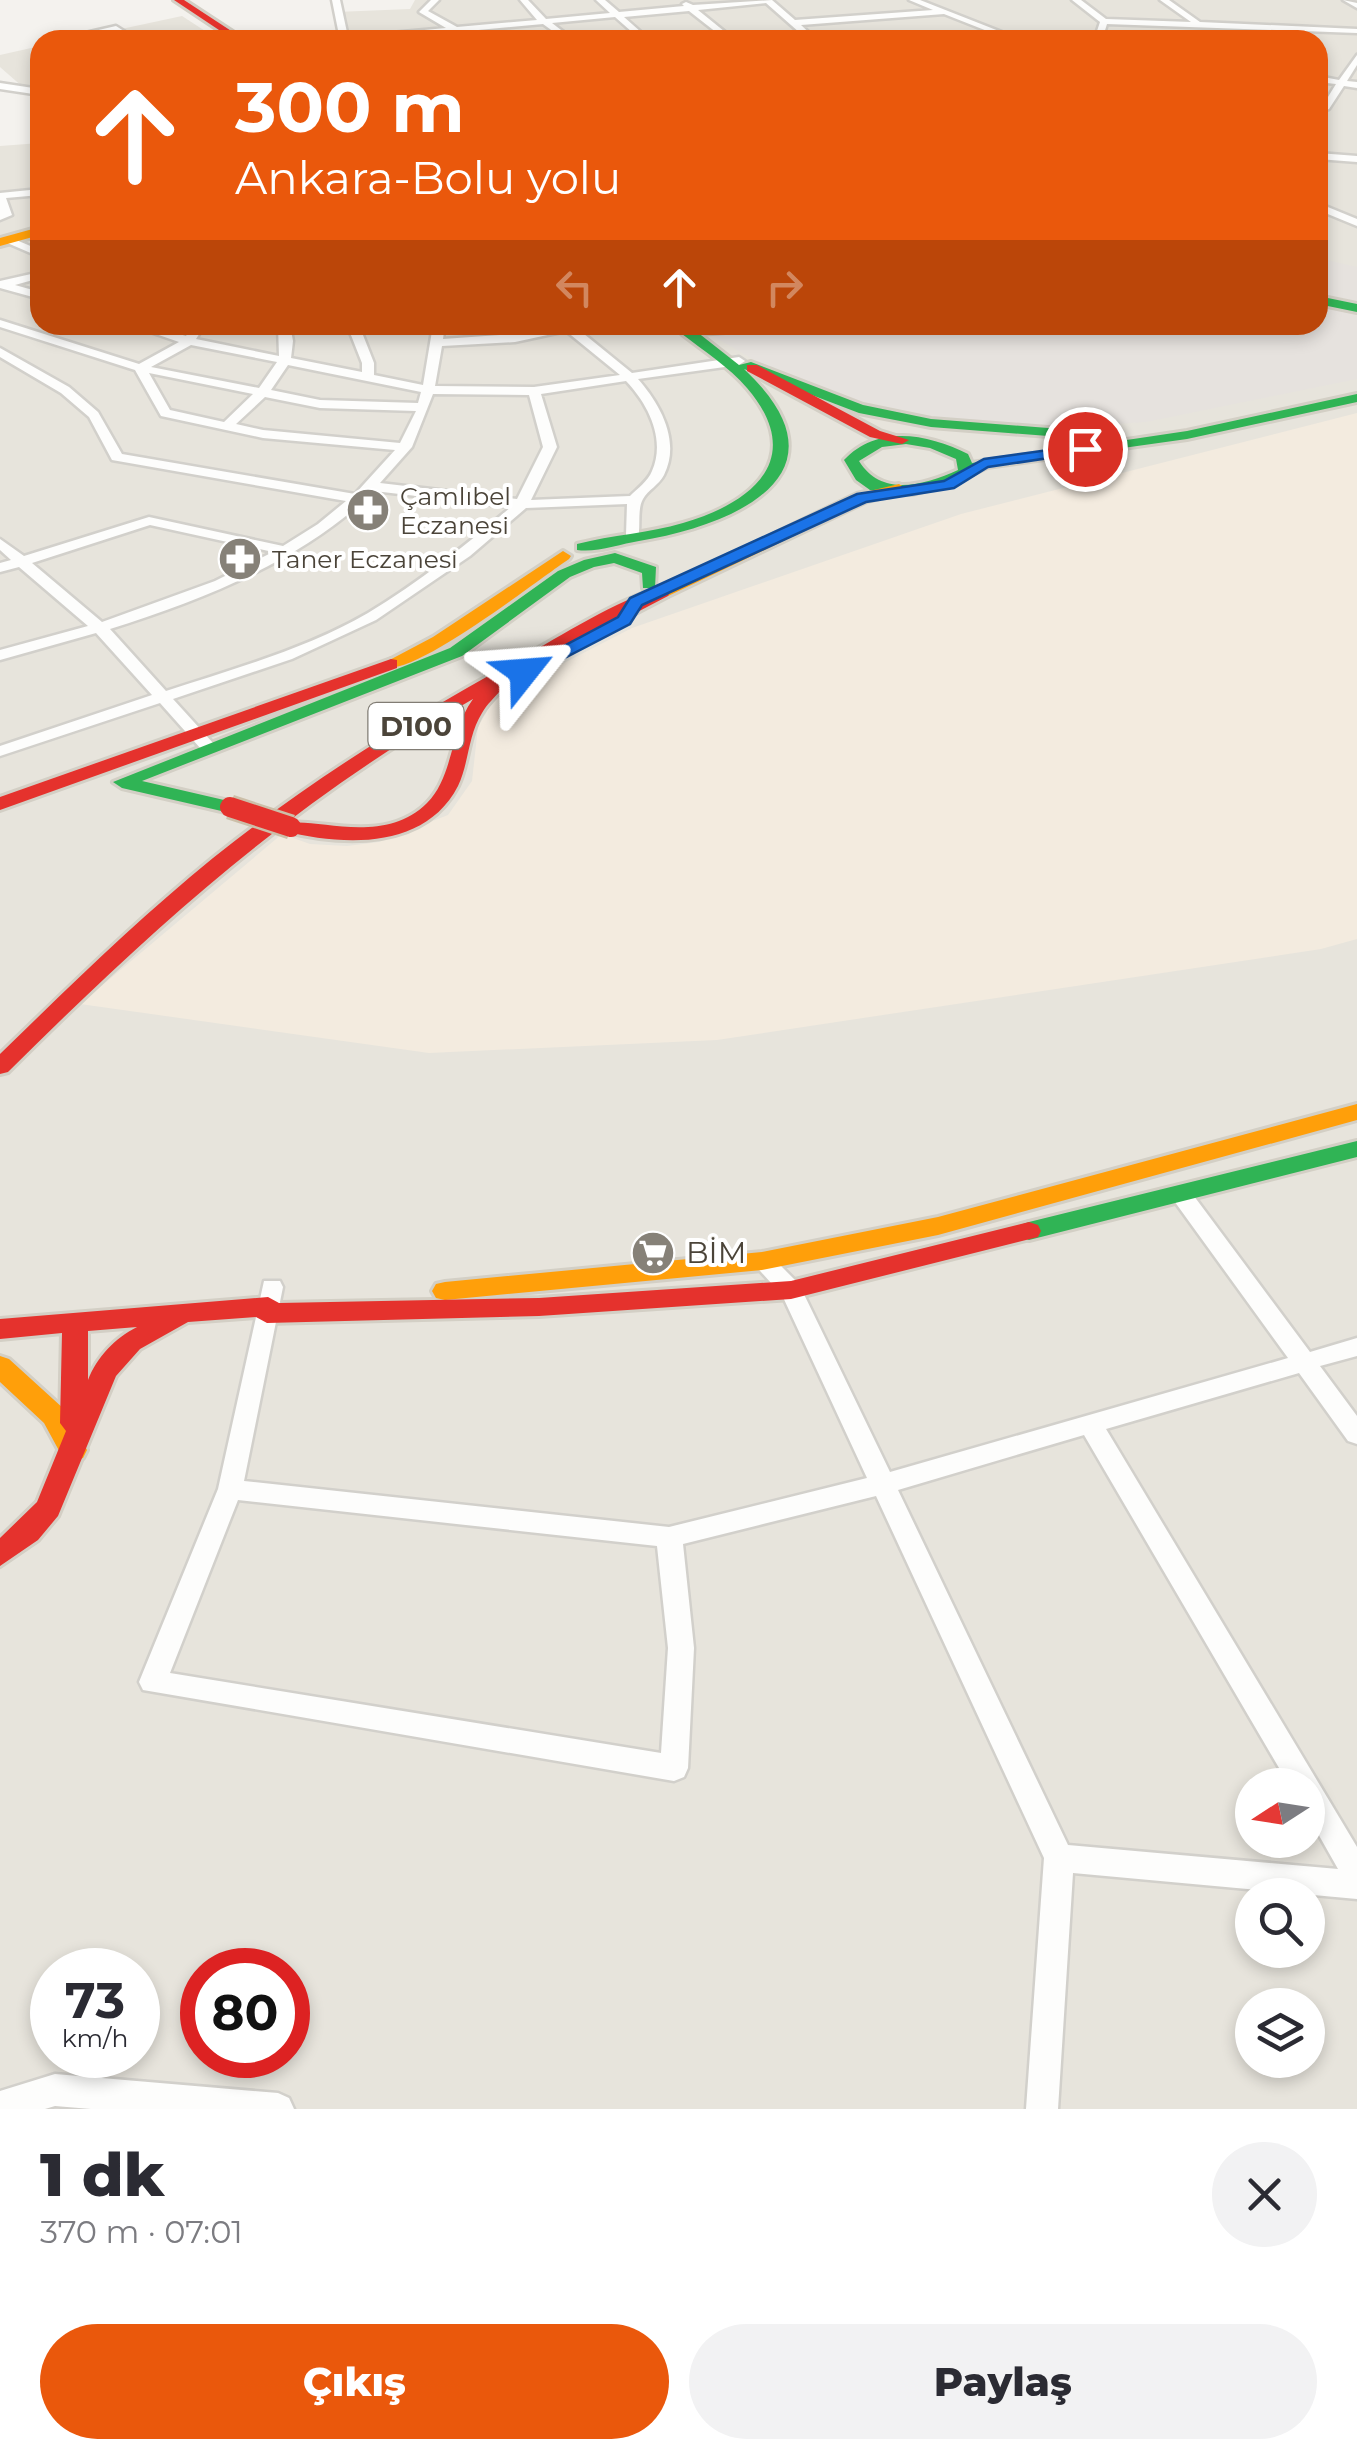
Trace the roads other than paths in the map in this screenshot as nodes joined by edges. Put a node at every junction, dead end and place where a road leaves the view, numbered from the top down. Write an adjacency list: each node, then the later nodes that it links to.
1 (178, 0): 23 (main road)
2 (336, 0): 24 (street)
3 (435, 0): 22 (street)
4 (524, 0): 18 (street)
5 (600, 0): 16 (street)
6 (680, 0): 13 (street)
7 (913, 0): 15 (street)
8 (1076, 0): 19 (street)
9 (1164, 0): 20 (street)
10 (1347, 0): 12 (street)
11 (767, 1): 13 (street); 21 (street)
12 (1357, 6)
13 (690, 7): 16 (street); 29 (street)
14 (850, 9): 17 (street)
15 (945, 12): 17 (street); 31 (street)
16 (616, 13): 18 (street); 28 (street)
17 (862, 18): 21 (street)
18 (542, 20): 22 (street); 27 (street)
19 (1104, 22): 20 (street); 32 (street)
20 (1196, 22): 33 (street)
21 (793, 23): 30 (street)
22 (452, 28): 25 (street); 26 (street)
23 (224, 30)
24 (343, 30)
25 (434, 30)
26 (456, 30)
27 (556, 30)
28 (635, 30)
29 (719, 30)
30 (801, 30)
31 (992, 30)
32 (1101, 30)
33 (1357, 31)
34 (1357, 58): 36 (street)
35 (1328, 80): 36 (street)
36 (1342, 82): 37 (street); 40 (street)
37 (1357, 85)
38 (0, 86): 39 (street)
39 (30, 90)
40 (1328, 104)
41 (1328, 157): 42 (street)
42 (1357, 159)
43 (0, 183): 44 (street)
44 (18, 191): 45 (street); 46 (street)
45 (30, 192)
46 (0, 196): 48 (street)
47 (1328, 210): 49 (street)
48 (0, 217)
49 (1357, 223)
50 (30, 234): 51 (main road)
51 (4, 241): 52 (street)
52 (30, 250)
53 (30, 278): 54 (street)
54 (2, 285): 55 (street)
55 (30, 293)
56 (1328, 300): 57 (main road)
57 (1356, 307)
58 (0, 323): 59 (street)
59 (30, 333)
60 (37, 335): 74 (street)
61 (169, 335): 69 (street)
62 (193, 335): 69 (street)
63 (288, 335): 72 (street)
64 (357, 335): 75 (street)
65 (437, 335): 70 (street)
66 (528, 335): 70 (street)
67 (579, 335): 76 (street)
68 (695, 335): 73 (main road)
69 (189, 341): 72 (street); 74 (street)
70 (436, 342): 78 (street)
71 (0, 352): 92 (street)
72 (286, 360): 75 (street); 79 (street)
73 (735, 363): 76 (street); 84 (main road); 85 (main road); 88 (main road); 95 (main road)
74 (140, 368): 79 (street); 83 (street)
75 (368, 376): 78 (street)
76 (634, 377): 80 (street); 93 (street)
77 (1357, 388): 84 (main road)
78 (430, 390): 80 (street); 82 (street)
79 (263, 391): 82 (street); 83 (street)
80 (534, 391): 94 (street)
81 (1357, 398): 89 (main road)
82 (421, 407): 86 (street)
83 (225, 428): 86 (street)
84 (1156, 428): 87 (main road)
85 (902, 440): 87 (main road); 88 (main road)
86 (404, 447): 90 (street)
87 (953, 450): 89 (main road)
88 (856, 463): 91 (main road); 97 (main road, D100)
89 (966, 473): 91 (main road, D100)
90 (370, 486): 92 (street); 94 (street)
91 (899, 489): 102 (main road, D100)
92 (360, 499): 98 (street)
93 (634, 500): 94 (street); 95 (street)
94 (522, 504): 105 (street)
95 (633, 534): 99 (main road)
96 (0, 543): 100 (street)
97 (703, 548): 99 (main road); 102 (main road, D100)
98 (283, 550): 100 (street); 103 (street)
99 (562, 556): 106 (main road)
100 (26, 561): 101 (street); 103 (street)
101 (0, 568)
102 (643, 593): 106 (main road); 108 (main road, bridge); 111 (main road, D100); 112 (main road, D100)
103 (101, 629): 104 (street); 105 (street)
104 (0, 655)
105 (162, 697): 106 (street); 107 (street)
106 (203, 741): 108 (main road); 109 (main road)
107 (0, 751)
108 (122, 782): 110 (main road)
109 (0, 804)
110 (0, 822)
111 (0, 1036)
112 (0, 1067)
113 (1357, 1112): 116 (main road)
114 (1357, 1149): 115 (main road)
115 (1180, 1193): 117 (main road); 123 (street)
116 (762, 1262): 117 (street); 118 (main road)
117 (791, 1290): 118 (main road); 128 (street)
118 (269, 1301): 119 (main road); 129 (street)
119 (179, 1316): 120 (main road); 127 (main road)
120 (75, 1321): 121 (main road); 127 (main road)
121 (0, 1329)
122 (1357, 1347): 123 (street)
123 (1304, 1362): 125 (street); 126 (street)
124 (0, 1366): 127 (main road)
125 (1090, 1424): 128 (street); 132 (street)
126 (1357, 1434)
127 (74, 1450): 131 (main road)
128 (884, 1484): 130 (street); 134 (street)
129 (230, 1489): 130 (street); 130 (street)
130 (669, 1536)
131 (0, 1554)
132 (1294, 1768)
133 (1325, 1820): 135 (street)
134 (1060, 1858): 136 (street); 139 (street)
135 (1357, 1874)
136 (1357, 1885)
137 (0, 2106): 138 (street)
138 (278, 2109)
139 (1042, 2109)

